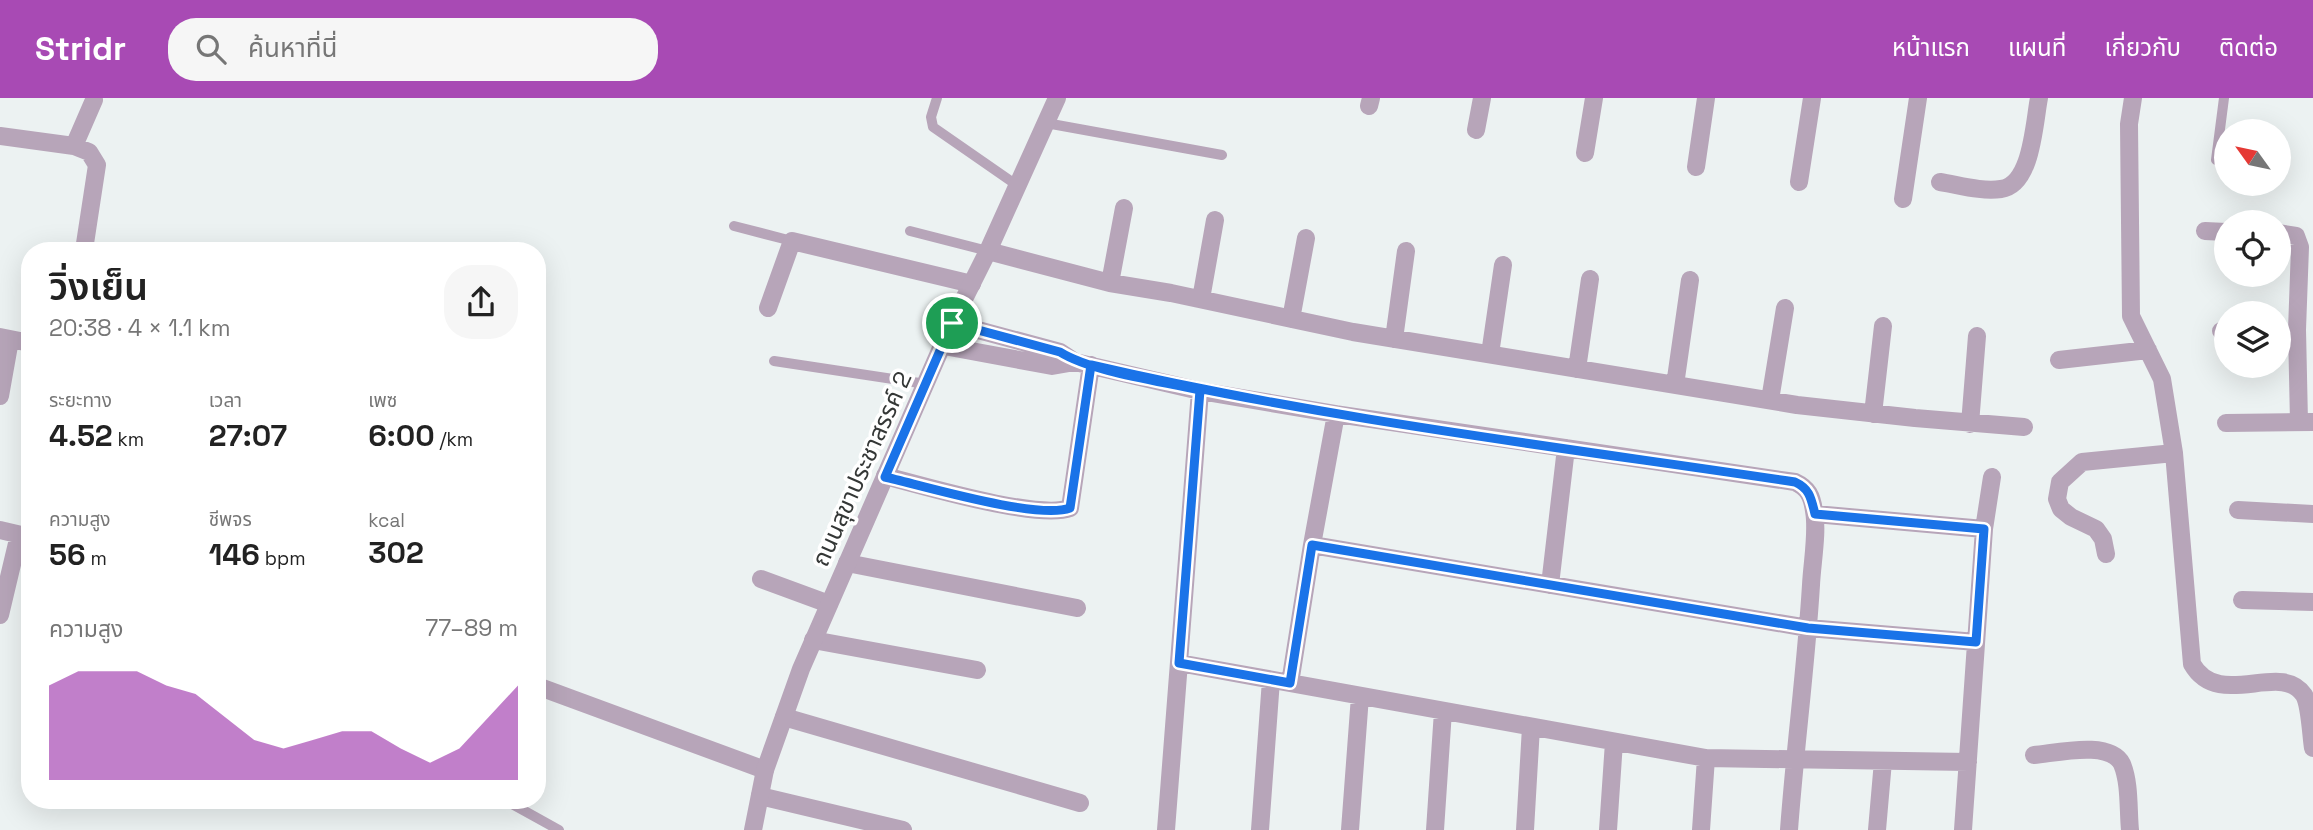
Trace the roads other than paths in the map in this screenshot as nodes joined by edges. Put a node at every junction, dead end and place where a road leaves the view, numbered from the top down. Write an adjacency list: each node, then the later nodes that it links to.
1 (937, 98): 22 (lane)
2 (1057, 98): 13 (street, ถนนสุขาประชาสรรค์ 2)
3 (1482, 98): 14 (street)
4 (1594, 98): 17 (street)
5 (1706, 98): 19 (street)
6 (1812, 98): 20 (street)
7 (1918, 98): 23 (street)
8 (2039, 98): 21 (street)
9 (2133, 98): 53 (street)
10 (2224, 98): 12 (lane)
11 (93, 100): 16 (street)
12 (2221, 119)
13 (1046, 123): 18 (lane); 22 (street, ถนนสุขาประชาสรรค์ 2)
14 (1476, 130)
15 (0, 136): 16 (street)
16 (74, 146): 33 (street)
17 (1585, 153)
18 (1222, 155)
19 (1696, 167)
20 (1799, 182)
21 (1940, 182)
22 (1018, 186): 34 (street, ถนนสุขาประชาสรรค์ 2)
23 (1903, 199)
24 (1125, 208): 39 (street)
25 (1215, 220): 41 (street)
26 (734, 226): 32 (lane)
27 (910, 231): 34 (lane)
28 (2205, 232): 29 (street)
29 (2214, 232)
30 (2291, 235): 48 (street)
31 (1306, 238): 44 (street)
32 (792, 241): 40 (street); 42 (street)
33 (85, 242)
34 (988, 251): 39 (street); 40 (street, ถนนสุขาประชาสรรค์ 2)
35 (1406, 251): 51 (street)
36 (1503, 265): 54 (street)
37 (1590, 279): 58 (street)
38 (1690, 280): 60 (street)
39 (1110, 283): 41 (street)
40 (972, 284): 45 (street, ถนนสุขาประชาสรรค์ 2)
41 (1201, 299): 44 (street)
42 (768, 308)
43 (1785, 308): 63 (street)
44 (1291, 319): 51 (street)
45 (952, 323): 52 (street, ถนนสุขาประชาสรรค์ 2); 57 (street)
46 (1883, 326): 65 (street)
47 (2291, 330): 48 (street)
48 (2297, 330): 66 (street)
49 (1977, 336): 68 (street)
50 (5, 339): 62 (street)
51 (1394, 339): 54 (street)
52 (944, 346): 57 (street); 59 (street, ถนนสุขาประชาสรรค์ 2)
53 (2148, 350): 55 (street); 71 (street)
54 (1490, 354): 58 (street)
55 (2059, 360)
56 (774, 362): 59 (lane)
57 (1083, 364): 61 (street); 72 (street)
58 (1577, 369): 60 (street)
59 (926, 384): 72 (street, ถนนสุขาประชาสรรค์ 2)
60 (1675, 385): 63 (street)
61 (1200, 390): 64 (street); 94 (street)
62 (0, 396)
63 (1770, 401): 65 (street)
64 (1336, 414): 70 (street); 80 (street)
65 (1873, 414): 68 (street)
66 (2306, 422): 67 (street)
67 (2225, 423)
68 (1970, 424): 69 (street)
69 (2024, 427)
70 (1566, 448): 75 (street); 85 (street)
71 (2174, 453): 82 (street); 104 (street)
72 (885, 477): 83 (street, ถนนสุขาประชาสรรค์ 2)
73 (1992, 477): 77 (street)
74 (2238, 510): 76 (street)
75 (1815, 514): 77 (street); 91 (street)
76 (2313, 514)
77 (1984, 529): 93 (street)
78 (0, 530): 79 (street)
79 (21, 535)
80 (1312, 545): 85 (street); 97 (street)
81 (21, 546): 90 (street)
82 (2106, 554)
83 (847, 563): 88 (street, ถนนสุขาประชาสรรค์ 2); 89 (street)
84 (761, 579): 88 (street)
85 (1550, 584): 91 (street)
86 (2242, 600): 87 (street)
87 (2313, 602)
88 (829, 604): 92 (street, ถนนสุขาประชาสรรค์ 2)
89 (1077, 608)
90 (0, 615)
91 (1808, 628): 93 (street); 107 (street)
92 (813, 640): 95 (street); 101 (street, ถนนสุขาประชาสรรค์ 2)
93 (1976, 642): 109 (street)
94 (1179, 663): 96 (street); 117 (street)
95 (977, 670)
96 (1271, 680): 97 (street); 118 (street)
97 (1290, 683): 99 (street)
98 (546, 689): 110 (street)
99 (1360, 696): 100 (street); 119 (street)
100 (1443, 711): 102 (street); 120 (street)
101 (784, 717): 110 (street, ถนนสุขาประชาสรรค์ 2); 112 (street)
102 (1531, 727): 103 (street); 121 (street)
103 (1614, 742): 106 (street); 122 (street)
104 (2313, 748)
105 (2034, 755): 127 (street)
106 (1706, 758): 107 (street); 123 (street)
107 (1794, 760): 108 (street); 124 (street)
108 (1883, 761): 109 (street); 125 (street)
109 (1968, 762): 126 (street)
110 (765, 770): 111 (street, ถนนสุขาประชาสรรค์ 2)
111 (760, 796): 114 (street, ถนนสุขาประชาสรรค์ 2); 116 (street)
112 (1080, 803)
113 (521, 809): 115 (lane)
114 (755, 829)
115 (559, 830)
116 (902, 830)
117 (1166, 830)
118 (1260, 830)
119 (1350, 830)
120 (1434, 830)
121 (1525, 830)
122 (1608, 830)
123 (1701, 830)
124 (1789, 830)
125 (1878, 830)
126 (1963, 830)
127 (2130, 830)

